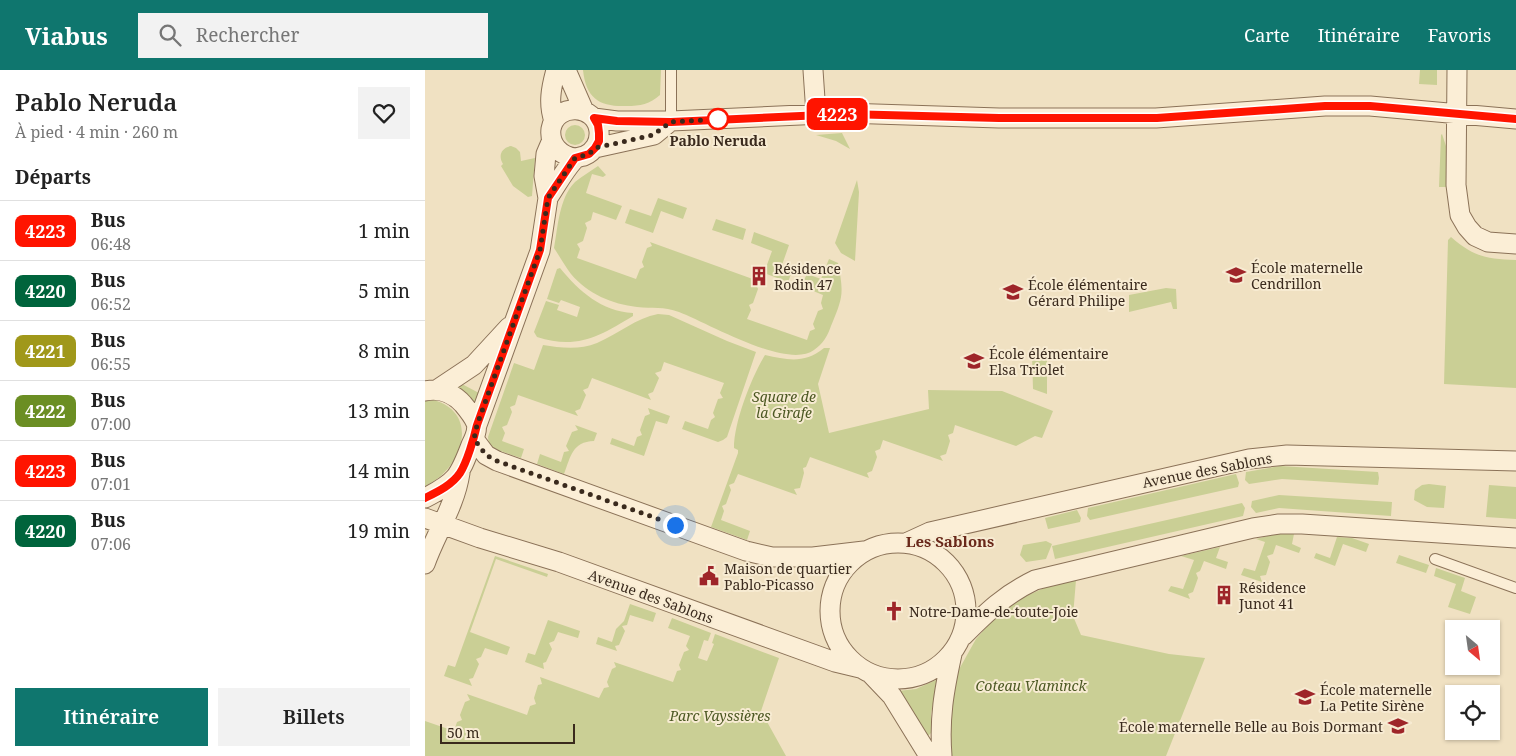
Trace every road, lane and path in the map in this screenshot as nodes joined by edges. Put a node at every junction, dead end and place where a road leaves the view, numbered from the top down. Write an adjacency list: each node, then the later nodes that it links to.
1 (557, 70): 11 (street)
2 (567, 70): 6 (street)
3 (671, 70): 10 (lane)
4 (813, 70): 7 (street)
5 (1457, 70): 8 (street)
6 (589, 114): 10 (street); 11 (street); 12 (street)
7 (816, 114): 8 (street); 10 (street)
8 (1457, 114): 9 (street); 15 (street)
9 (1516, 119)
10 (671, 122): 12 (street)
11 (553, 131): 13 (street); 14 (street)
12 (595, 148): 13 (street)
13 (575, 158): 14 (street)
14 (548, 198): 16 (street)
15 (1516, 244)
16 (513, 322): 17 (street); 18 (street)
17 (431, 390): 18 (street, Avenue des Sablons)
18 (475, 432): 20 (street); 25 (street, Avenue des Sablons)
19 (1516, 461): 24 (street, Avenue des Sablons)
20 (460, 473): 21 (street); 22 (street)
21 (425, 498)
22 (434, 521): 27 (street); 31 (street, Avenue des Sablons)
23 (1516, 538): 29 (street, Avenue des Sablons)
24 (906, 543): 25 (street, Avenue des Sablons); 29 (street, Avenue des Sablons)
25 (866, 551): 31 (street, Avenue des Sablons)
26 (1435, 559): 28 (lane)
27 (425, 564)
28 (1516, 588)
29 (963, 636): 30 (street, Avenue des Sablons)
30 (952, 654): 31 (street, Avenue des Sablons); 33 (street)
31 (866, 671): 32 (street)
32 (929, 756)
33 (942, 756)

